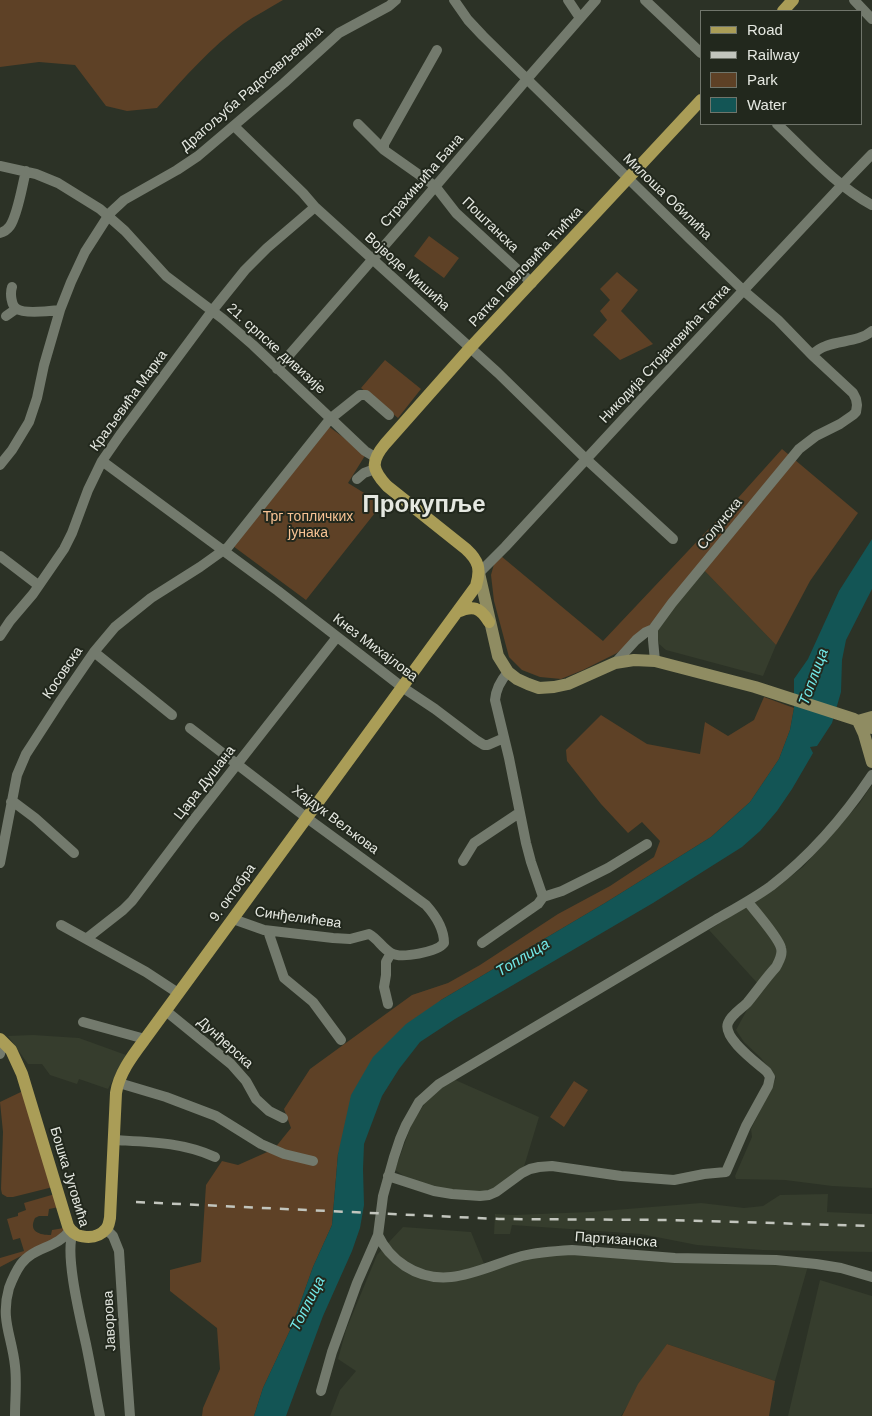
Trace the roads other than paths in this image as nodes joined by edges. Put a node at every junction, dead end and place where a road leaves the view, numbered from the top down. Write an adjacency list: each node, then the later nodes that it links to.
1 (396, 0): 17 (street, Драгољуба Радосављевића)
2 (454, 0): 13 (street, Милоша Обилића)
3 (568, 0): 9 (street)
4 (596, 0): 9 (street, Страхињића Бана)
5 (645, 0): 12 (street)
6 (793, 0): 8 (main road)
7 (854, 0): 10 (street)
8 (784, 10)
9 (580, 18): 13 (street, Страхињића Бана)
10 (872, 19)
11 (438, 50): 18 (street)
12 (700, 52)
13 (527, 79): 22 (street, Милоша Обилића); 24 (street, Страхињића Бана)
14 (700, 101): 22 (main road, Ратка Павловића Ћићка)
15 (358, 124): 18 (street, Поштанска)
16 (778, 125): 23 (street)
17 (234, 126): 26 (street, Војводе Мишића); 27 (street, Драгољуба Радосављевића)
18 (384, 150): 24 (street, Поштанска)
19 (872, 154): 23 (street, Никодија Стојановића Татка)
20 (0, 166): 21 (street, 21. српске дивизије)
21 (26, 171): 27 (street, 21. српске дивизије); 28 (street)
22 (628, 179): 30 (main road, Ратка Павловића Ћићка); 32 (street, Милоша Обилића)
23 (842, 185): 25 (street); 32 (street, Никодија Стојановића Татка)
24 (435, 186): 29 (street, Страхињића Бана); 30 (street, Поштанска)
25 (872, 205)
26 (315, 207): 29 (street, Војводе Мишића); 35 (street, Краљевића Марка)
27 (107, 216): 34 (street, Драгољуба Радосављевића); 35 (street, 21. српске дивизије)
28 (0, 233)
29 (373, 259): 38 (street, Војводе Мишића); 40 (street, Страхињића Бана)
30 (532, 283): 38 (main road, Ратка Павловића Ћићка)
31 (12, 287): 33 (street)
32 (744, 291): 39 (street, Милоша Обилића); 44 (street, Никодија Стојановића Татка)
33 (16, 309): 34 (street); 36 (street)
34 (60, 310): 47 (street, Драгољуба Радосављевића)
35 (212, 311): 40 (street, 21. српске дивизије); 45 (street, Краљевића Марка)
36 (6, 316)
37 (872, 331): 39 (street)
38 (470, 348): 44 (street, Војводе Мишића); 46 (main road, Ратка Павловића Ћићка)
39 (812, 354): 41 (street, Милоша Обилића)
40 (277, 369): 43 (street, 21. српске дивизије)
41 (856, 412): 56 (street, Солунска)
42 (389, 415): 43 (street)
43 (330, 419): 46 (street, 21. српске дивизије); 50 (street)
44 (586, 459): 49 (street, Војводе Мишића); 52 (street, Никодија Стојановића Татка)
45 (102, 461): 50 (street, Кнез Михајлова); 53 (street, Краљевића Марка)
46 (375, 463): 48 (street); 52 (main road, 21. српске дивизије)
47 (0, 465)
48 (357, 479)
49 (673, 539)
50 (223, 552): 58 (street, Кнез Михајлова); 59 (street, Косовска)
51 (0, 556): 53 (street)
52 (479, 573): 54 (main road, 9. октобра); 55 (main road)
53 (38, 585): 57 (street, Краљевића Марка)
54 (457, 612): 55 (main road); 63 (main road, 9. октобра)
55 (489, 622): 62 (main road)
56 (653, 629): 60 (street); 61 (street, Солунска)
57 (0, 636)
58 (337, 636): 63 (street, Кнез Михајлова); 71 (street, Цара Душана)
59 (94, 652): 64 (street); 73 (street, Косовска)
60 (656, 661): 61 (main road); 66 (main road)
61 (615, 663): 62 (main road)
62 (508, 672): 69 (street)
63 (402, 687): 69 (street, Кнез Михајлова); 75 (main road, 9. октобра)
64 (172, 715)
65 (872, 717): 66 (main road)
66 (856, 720): 68 (main road); 70 (main road)
67 (190, 728): 71 (street, Хајдук Вељкова)
68 (872, 728)
69 (504, 738): 74 (street)
70 (872, 762)
71 (238, 764): 75 (street, Хајдук Вељкова); 85 (street, Цара Душана)
72 (872, 775): 81 (street)
73 (11, 802): 77 (street); 79 (street, Косовска)
74 (519, 812): 78 (street); 80 (street)
75 (307, 818): 82 (main road, 9. октобра); 87 (street, Хајдук Вељкова)
76 (647, 844): 80 (street)
77 (74, 853)
78 (462, 861)
79 (0, 863)
80 (543, 897): 86 (street)
81 (748, 902): 100 (street); 100 (street)
82 (233, 919): 84 (street, Синђелићева); 88 (main road, 9. октобра)
83 (61, 925): 85 (street)
84 (268, 930): 87 (street, Синђелићева); 93 (street)
85 (86, 939): 88 (street)
86 (482, 943)
87 (391, 953): 89 (street)
88 (178, 993): 90 (main road, 9. октобра)
89 (388, 1004)
90 (166, 1011): 92 (main road, 9. октобра); 96 (street, Дунђерска)
91 (83, 1022): 92 (street)
92 (145, 1039): 95 (main road, 9. октобра)
93 (341, 1040)
94 (1, 1045): 102 (main road, Бошка Југовића)
95 (119, 1083): 97 (main road, 9. октобра); 99 (street)
96 (283, 1118)
97 (114, 1140): 98 (street); 101 (main road, 9. октобра)
98 (215, 1157)
99 (313, 1161)
100 (388, 1176): 103 (street)
101 (106, 1229): 102 (main road); 108 (street, Јаворова)
102 (72, 1232): 106 (street); 107 (street, Бошка Југовића)
103 (378, 1235): 104 (street, Партизанска); 105 (street)
104 (872, 1277)
105 (321, 1391)
106 (15, 1416)
107 (100, 1416)
108 (130, 1416)

